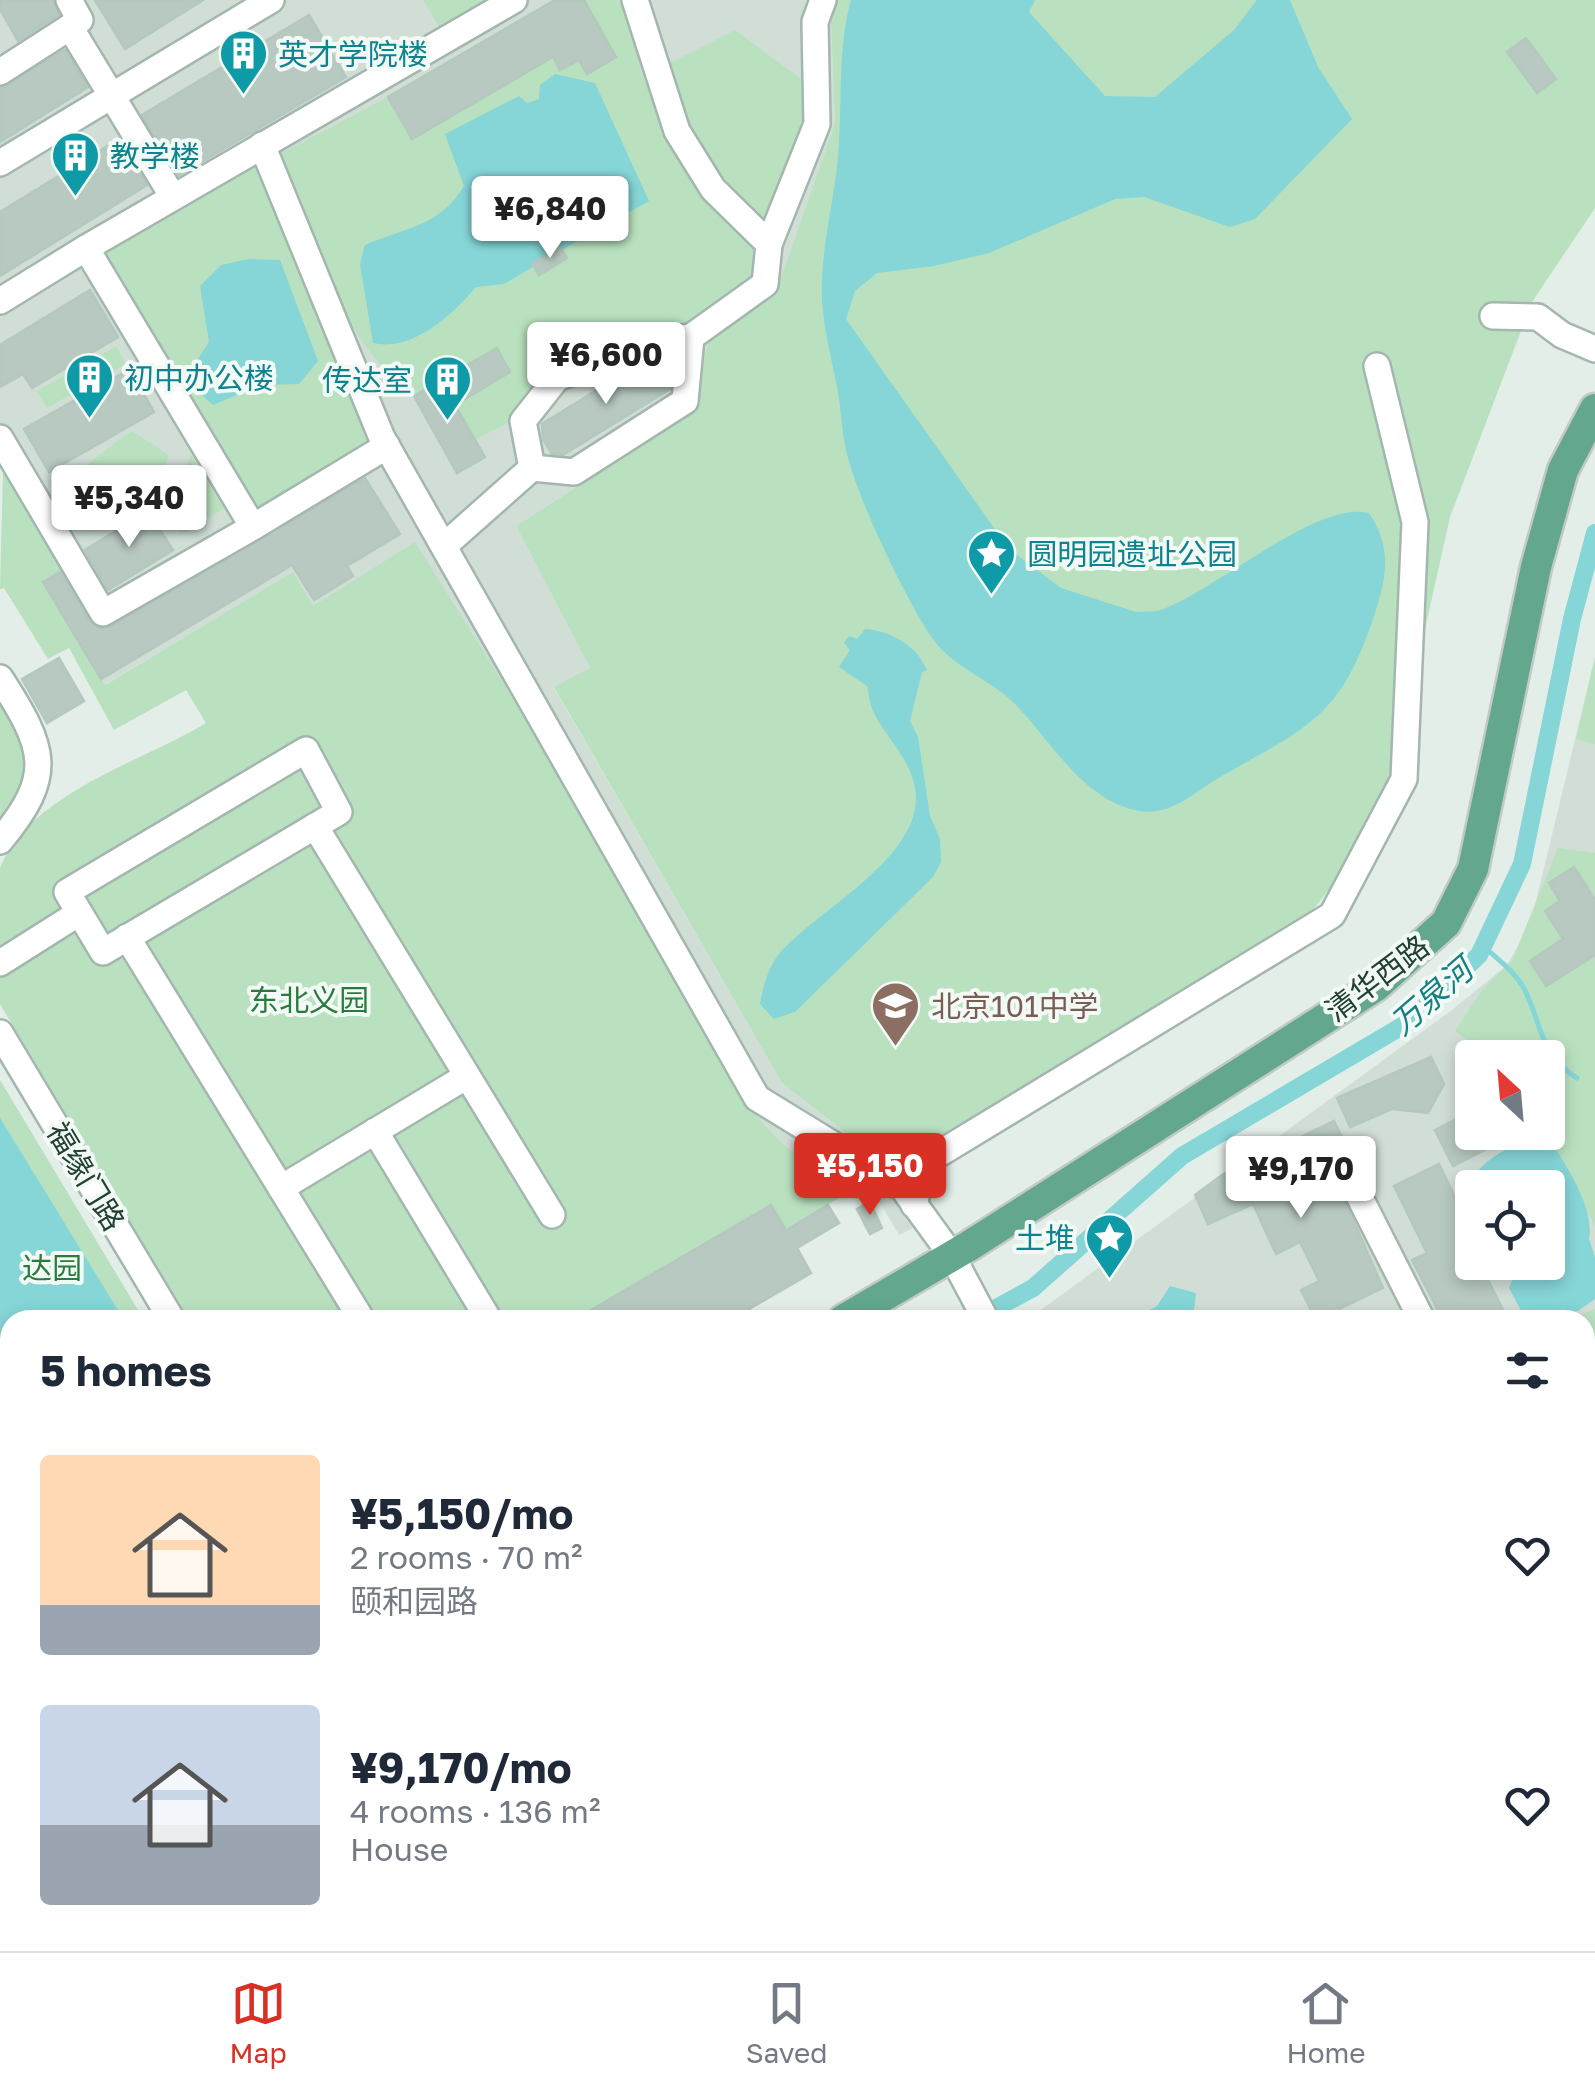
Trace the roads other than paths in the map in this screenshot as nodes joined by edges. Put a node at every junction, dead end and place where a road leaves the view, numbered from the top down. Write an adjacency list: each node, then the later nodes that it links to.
1 (69, 0): 6 (street)
2 (271, 0): 8 (street)
3 (514, 0): 9 (street)
4 (635, 0): 12 (street)
5 (823, 0): 12 (street)
6 (70, 27): 7 (street); 8 (street)
7 (0, 72)
8 (110, 96): 10 (street); 11 (street)
9 (262, 146): 11 (street); 21 (street)
10 (0, 163)
11 (173, 197): 13 (street)
12 (769, 244): 16 (street)
13 (86, 248): 14 (street); 23 (street)
14 (0, 302)
15 (1493, 316): 17 (street)
16 (691, 337): 22 (street); 22 (street)
17 (1595, 349)
18 (1377, 366): 36 (street)
19 (1595, 408): 38 (main road, 清华西路)
20 (0, 438): 23 (street)
21 (387, 446): 23 (street); 24 (street)
22 (532, 468): 24 (street)
23 (253, 528)
24 (444, 546): 36 (street)
25 (0, 678): 27 (street)
26 (316, 826): 28 (street); 29 (street); 32 (street)
27 (0, 841)
28 (79, 913): 29 (street); 30 (street)
29 (127, 937): 35 (street)
30 (0, 964)
31 (0, 1033): 40 (street, 福缘门路)
32 (467, 1076): 33 (street); 37 (street)
33 (375, 1131): 35 (street); 42 (street)
34 (1354, 1184): 44 (street)
35 (281, 1188): 41 (street)
36 (914, 1205): 38 (street)
37 (552, 1215)
38 (952, 1256): 39 (street); 43 (main road, 清华西路)
39 (980, 1308)
40 (166, 1310)
41 (356, 1310)
42 (483, 1310)
43 (860, 1310)
44 (1417, 1310)

